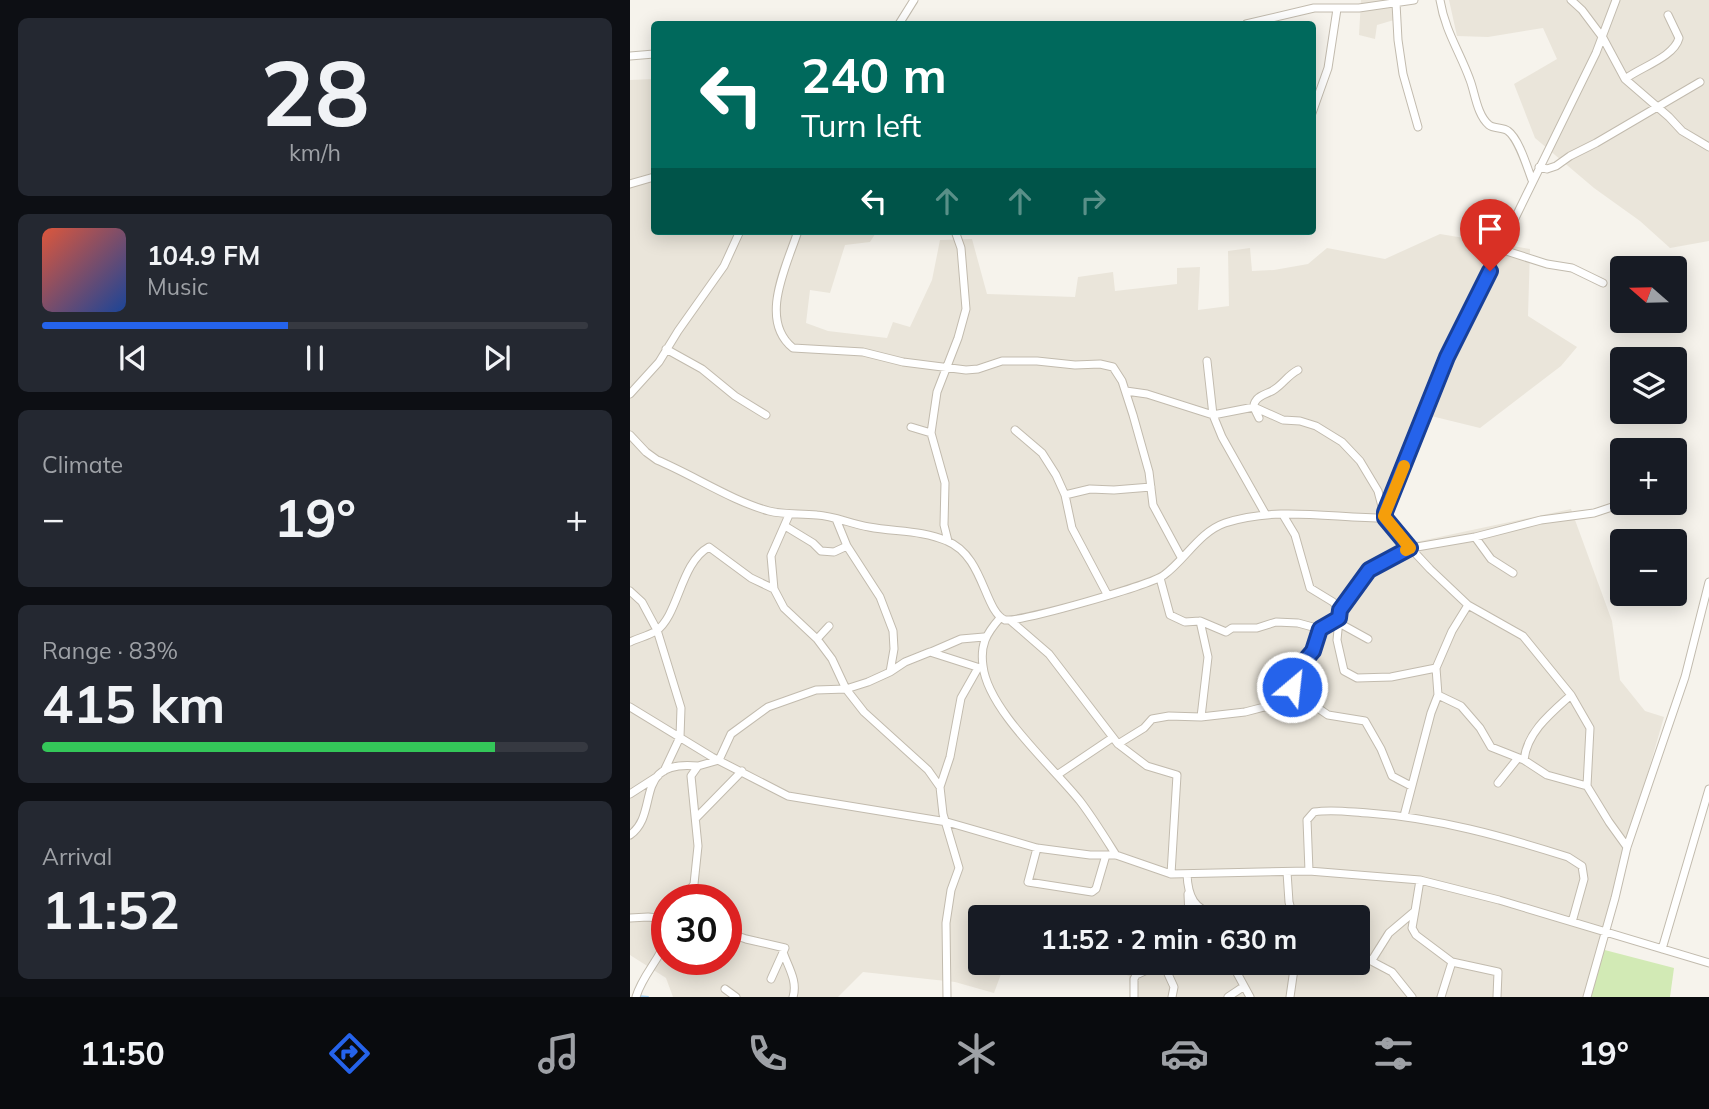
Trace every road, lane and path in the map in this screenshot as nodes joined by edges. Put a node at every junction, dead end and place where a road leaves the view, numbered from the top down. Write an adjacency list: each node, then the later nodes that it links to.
1 (914, 0): 9 (street)
2 (1414, 0): 6 (street)
3 (1440, 0): 22 (street)
4 (1570, 0): 11 (street)
5 (1616, 0): 11 (street)
6 (1396, 3): 7 (street); 18 (street)
7 (1337, 9): 10 (street); 16 (street)
8 (1668, 15): 14 (street)
9 (902, 21)
10 (1260, 21)
11 (1603, 38): 14 (street); 20 (street)
12 (651, 54): 13 (street)
13 (630, 56)
14 (1625, 79): 17 (street)
15 (1700, 82): 17 (street)
16 (1316, 102)
17 (1657, 106): 19 (street); 20 (street)
18 (1418, 127)
19 (1709, 147)
20 (1539, 167): 22 (street)
21 (651, 178): 23 (street)
22 (1532, 180): 27 (street)
23 (630, 184)
24 (738, 235): 29 (street)
25 (797, 235): 31 (street)
26 (957, 235): 31 (street)
27 (1500, 249): 28 (street); 48 (street)
28 (1603, 283)
29 (666, 349): 34 (street); 36 (street)
30 (1207, 361): 37 (street)
31 (945, 368): 33 (street); 41 (street)
32 (1298, 370): 35 (street)
33 (1126, 391): 37 (street); 43 (street)
34 (630, 394)
35 (1254, 407): 37 (street); 38 (street); 48 (street)
36 (766, 415)
37 (1213, 415): 47 (street)
38 (1259, 418)
39 (911, 427): 41 (street)
40 (1015, 430): 44 (street)
41 (931, 433): 53 (street)
42 (630, 435): 46 (street)
43 (1151, 487): 44 (street); 56 (street)
44 (1065, 495): 62 (street)
45 (1610, 508): 52 (street)
46 (789, 515): 50 (street); 51 (street)
47 (1266, 515): 49 (street); 56 (street)
48 (1385, 515): 49 (street); 55 (street)
49 (1283, 516): 64 (street)
50 (836, 519): 53 (street); 54 (street)
51 (785, 526): 54 (street); 60 (street)
52 (1475, 537): 55 (street); 57 (street)
53 (948, 541): 65 (street)
54 (846, 547): 78 (street)
55 (1410, 548): 63 (street); 64 (street)
56 (1181, 558): 58 (street)
57 (1513, 573)
58 (1160, 578): 62 (street); 67 (street)
59 (1709, 582): 103 (street)
60 (774, 589): 70 (street); 72 (street)
61 (630, 591): 70 (street)
62 (1107, 594): 66 (street)
63 (1468, 605): 77 (street); 82 (street)
64 (1340, 617): 69 (street); 73 (street); 77 (street)
65 (1000, 618): 66 (street); 71 (street)
66 (1011, 621): 86 (street)
67 (1200, 621): 69 (street); 84 (street)
68 (829, 626): 72 (street)
69 (1320, 629): 80 (street)
70 (657, 631): 74 (street); 85 (street)
71 (984, 637): 75 (street); 76 (street)
72 (817, 639): 79 (street)
73 (1368, 639)
74 (630, 642)
75 (930, 652): 76 (street); 78 (street)
76 (980, 668): 92 (street); 96 (street)
77 (1436, 668): 81 (street)
78 (890, 672): 79 (street)
79 (846, 689): 88 (street); 96 (street)
80 (1296, 693): 84 (street); 94 (street)
81 (1438, 695): 87 (street); 94 (street)
82 (1571, 695): 87 (street); 95 (street)
83 (630, 707): 85 (street)
84 (1201, 718): 86 (street)
85 (680, 737): 88 (street); 91 (street)
86 (1115, 741): 92 (street); 109 (street)
87 (1521, 759): 93 (street); 95 (street)
88 (719, 760): 89 (street); 90 (street)
89 (698, 766): 91 (street); 100 (street)
90 (742, 771): 100 (street); 101 (street)
91 (662, 773): 98 (street); 102 (street)
92 (1057, 775): 106 (street)
93 (1499, 783)
94 (1411, 786): 99 (street)
95 (1587, 786): 103 (street)
96 (940, 787): 101 (street)
97 (1709, 789): 123 (street)
98 (630, 794)
99 (1404, 816): 107 (street); 120 (street)
100 (696, 818): 112 (street)
101 (947, 822): 104 (street); 136 (street)
102 (630, 835)
103 (1627, 847): 121 (street)
104 (1037, 848): 105 (street); 105 (street)
105 (1106, 855): 106 (street)
106 (1116, 855): 109 (street)
107 (1309, 871): 108 (street); 111 (street)
108 (1287, 873): 110 (street); 116 (street)
109 (1171, 874): 110 (street)
110 (1187, 874): 113 (street)
111 (1420, 880): 117 (street); 120 (street)
112 (692, 884)
113 (1188, 893): 114 (street); 115 (street)
114 (1188, 905)
115 (1198, 905)
116 (1291, 905)
117 (1415, 911): 125 (street); 126 (street)
118 (630, 918): 119 (street)
119 (651, 919)
120 (1572, 922): 121 (street)
121 (1606, 932): 123 (street); 149 (street)
122 (742, 938): 124 (street)
123 (1662, 949): 127 (street)
124 (783, 951): 133 (street); 137 (street)
125 (1372, 960): 146 (street)
126 (1452, 962): 147 (street); 148 (street)
127 (1709, 963)
128 (651, 968): 138 (street)
129 (1136, 975): 141 (street)
130 (1169, 975): 142 (street)
131 (1237, 975): 134 (street)
132 (1293, 975): 145 (street)
133 (771, 979)
134 (1243, 986): 143 (street); 144 (street)
135 (725, 989): 139 (street)
136 (947, 995): 140 (street)
137 (794, 996)
138 (636, 997)
139 (736, 997)
140 (957, 997)
141 (1134, 997)
142 (1172, 997)
143 (1228, 997)
144 (1250, 997)
145 (1290, 997)
146 (1412, 997)
147 (1441, 997)
148 (1497, 997)
149 (1587, 997)

